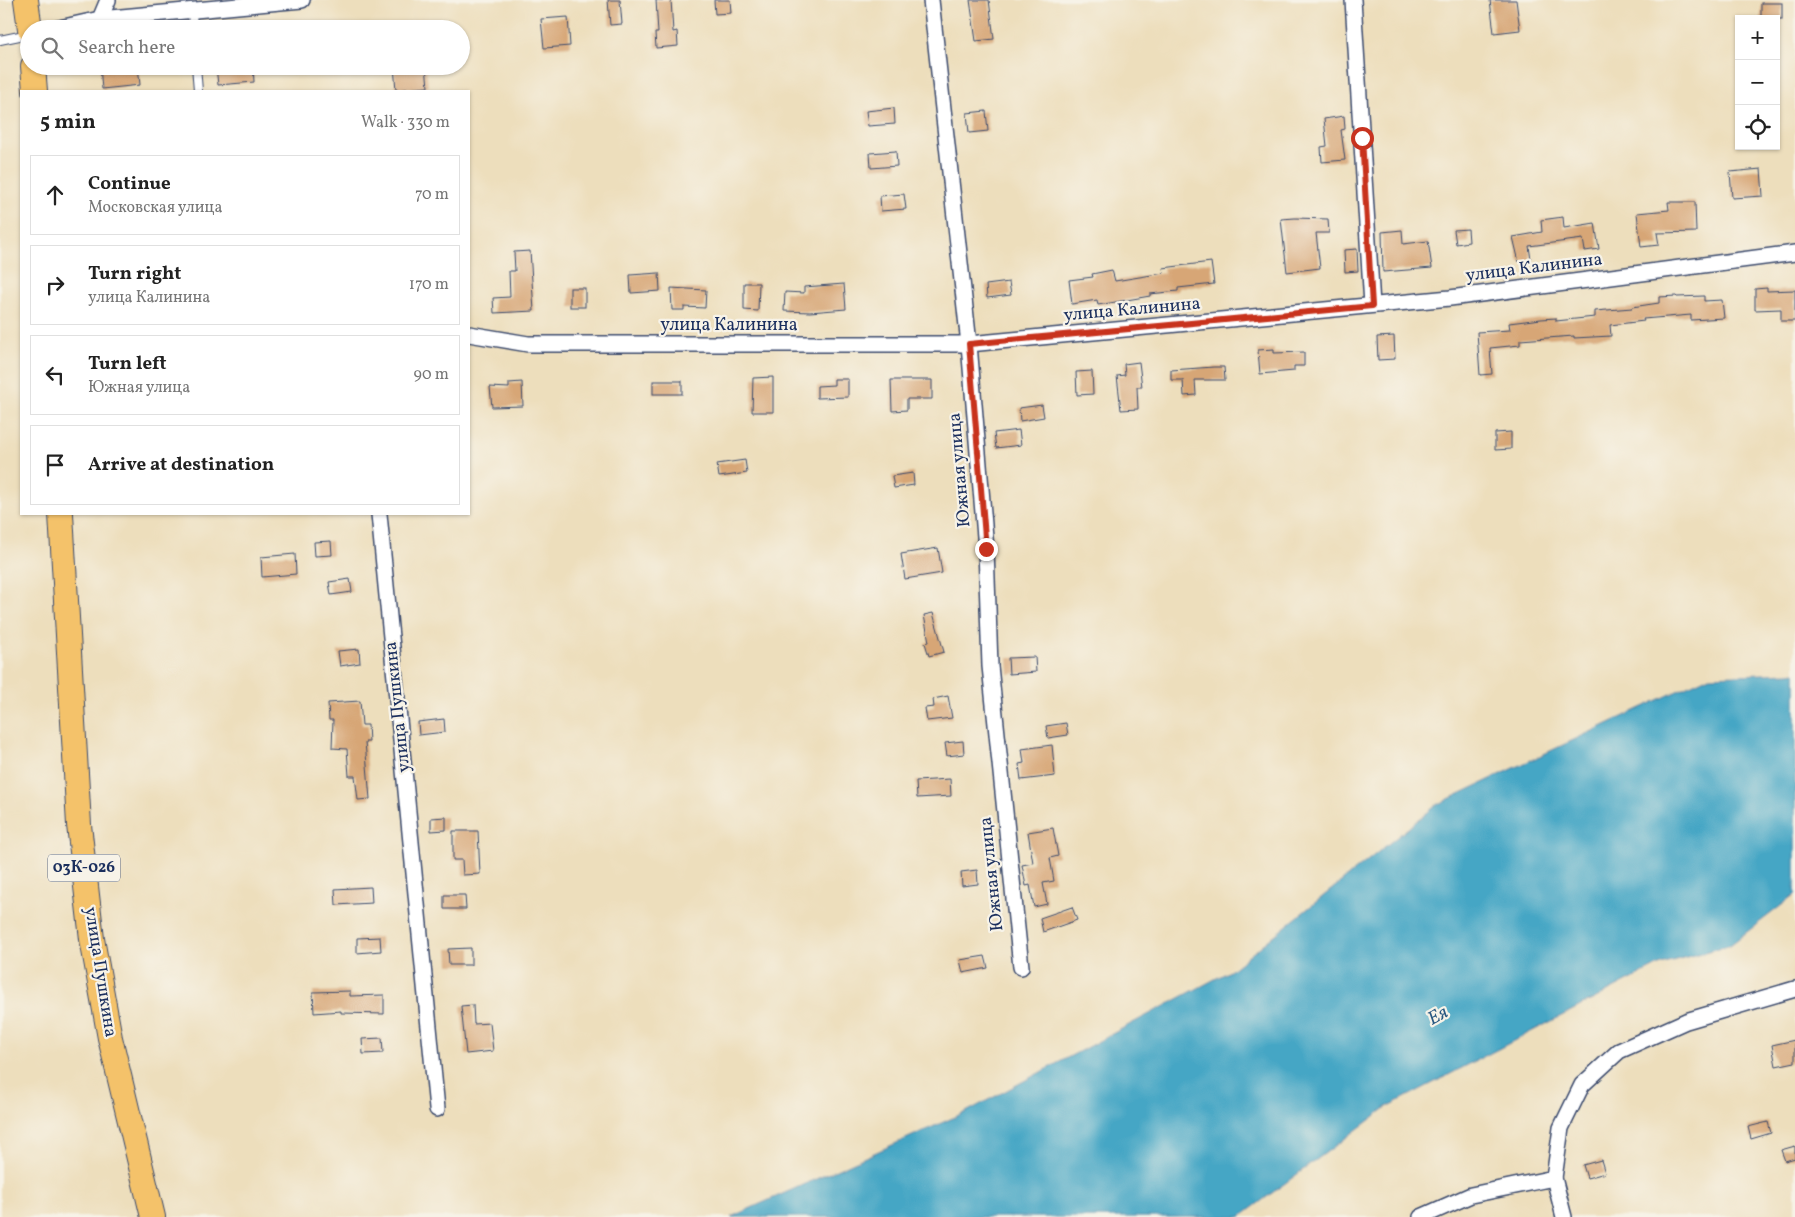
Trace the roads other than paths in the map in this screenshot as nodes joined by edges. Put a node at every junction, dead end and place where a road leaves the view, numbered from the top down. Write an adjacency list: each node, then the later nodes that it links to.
1 (26, 0): 8 (main road)
2 (108, 0): 7 (street)
3 (302, 0): 6 (street)
4 (931, 0): 20 (street, Южная улица)
5 (1353, 0): 18 (street)
6 (192, 10): 7 (street); 10 (lane)
7 (100, 19): 9 (street)
8 (29, 20)
9 (96, 20)
10 (193, 20)
11 (20, 36): 12 (lane)
12 (0, 40)
13 (33, 75): 15 (main road)
14 (197, 75): 16 (lane)
15 (34, 90)
16 (198, 90)
17 (1795, 253): 18 (street, улица Калинина)
18 (1372, 306): 20 (street, улица Калинина)
19 (470, 334): 20 (street, улица Калинина)
20 (969, 344): 23 (street, Южная улица)
21 (62, 515): 27 (main road, улица Пушкина / 03К-026)
22 (379, 515): 25 (street, улица Пушкина)
23 (1021, 967)
24 (1795, 990): 26 (street)
25 (438, 1109)
26 (1554, 1178): 28 (street); 29 (street)
27 (153, 1217)
28 (1421, 1217)
29 (1564, 1217)

